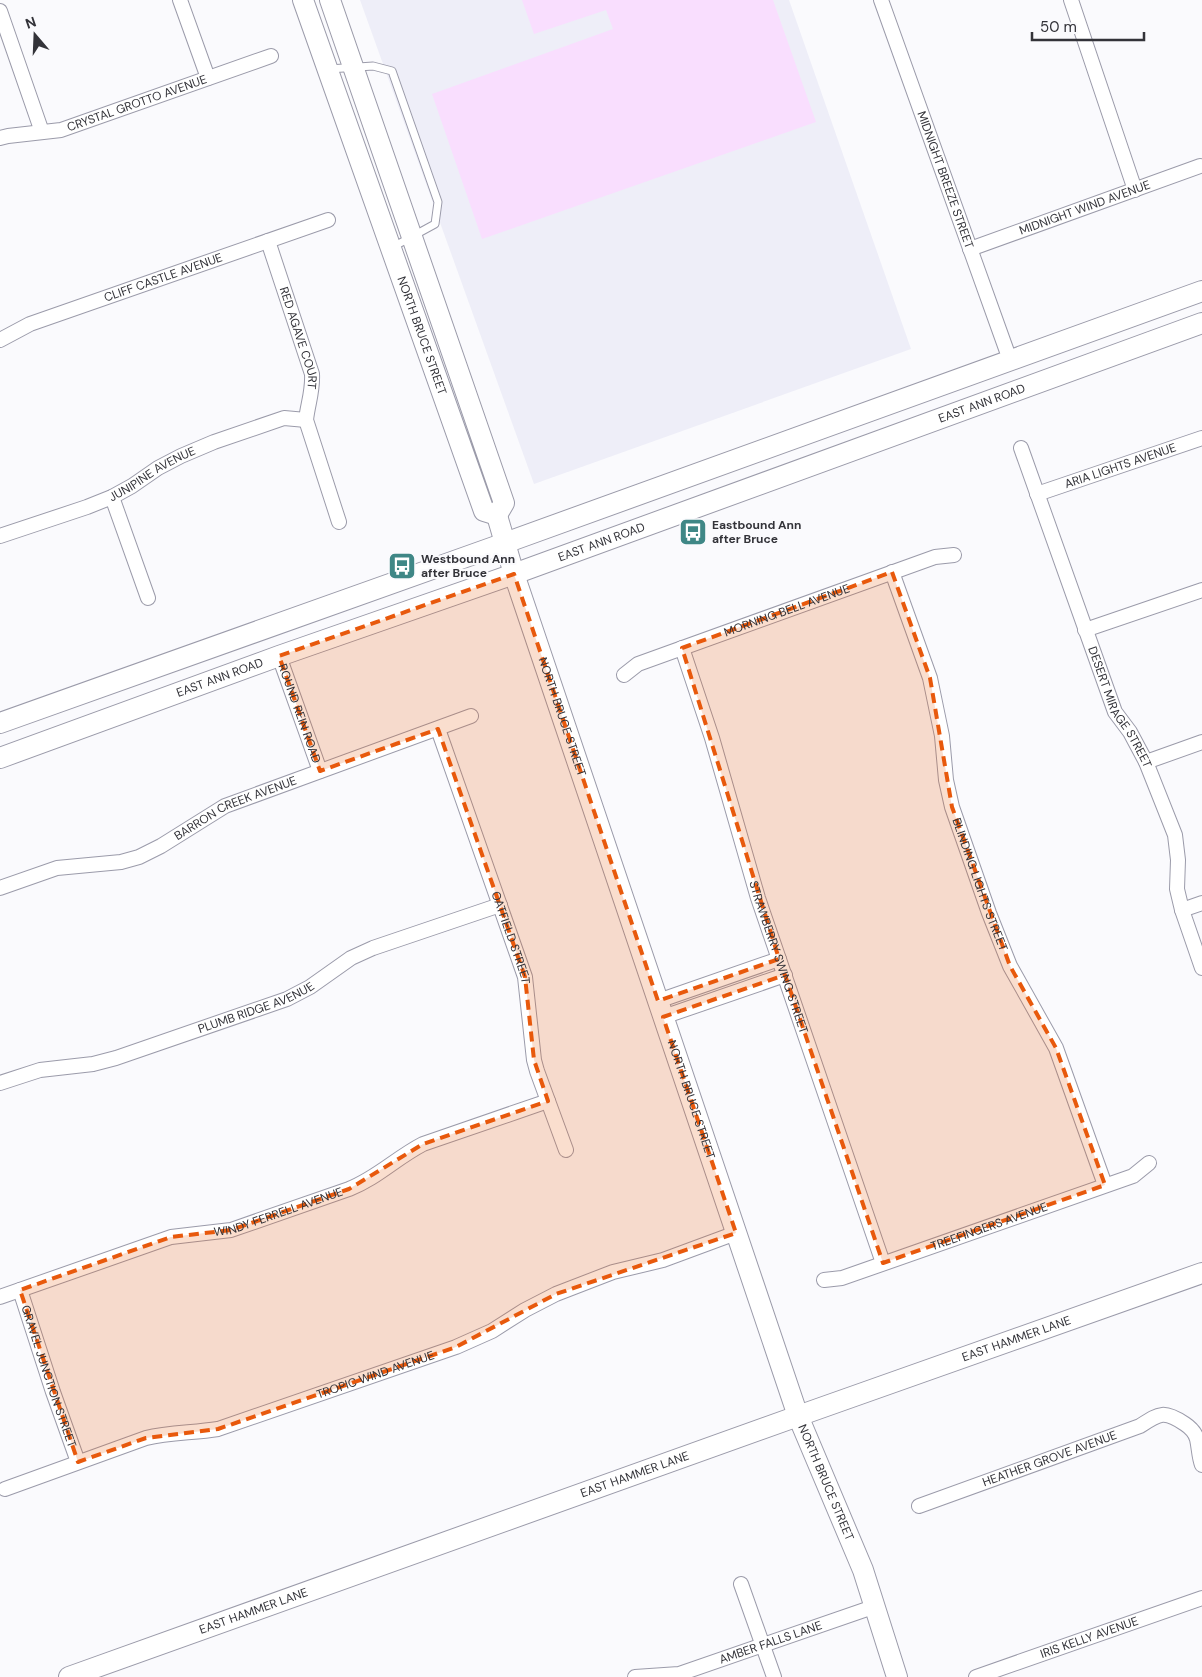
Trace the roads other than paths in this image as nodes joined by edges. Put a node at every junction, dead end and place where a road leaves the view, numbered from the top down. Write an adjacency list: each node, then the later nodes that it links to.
1 (180, 0): 10 (street)
2 (303, 0): 9 (street, NORTH BRUCE STREET)
3 (330, 0): 8 (street, NORTH BRUCE STREET)
4 (881, 0): 19 (street, MIDNIGHT BREEZE STREET)
5 (1072, 0): 14 (street)
6 (0, 11): 11 (street)
7 (271, 56): 10 (street, CRYSTAL GROTTO AVENUE)
8 (354, 67): 9 (lane); 16 (street, NORTH BRUCE STREET); 16 (lane)
9 (327, 69): 18 (street, NORTH BRUCE STREET)
10 (208, 78): 11 (street, CRYSTAL GROTTO AVENUE)
11 (42, 132): 12 (street, CRYSTAL GROTTO AVENUE)
12 (0, 138)
13 (1200, 166): 14 (street, MIDNIGHT WIND AVENUE)
14 (1135, 190): 19 (street, MIDNIGHT WIND AVENUE)
15 (328, 220): 17 (street, CLIFF CASTLE AVENUE)
16 (412, 237): 18 (lane); 18 (street, NORTH BRUCE STREET)
17 (268, 241): 22 (street, CLIFF CASTLE AVENUE); 24 (street, RED AGAVE COURT)
18 (391, 248)
19 (970, 249): 23 (street, MIDNIGHT BREEZE STREET)
20 (1202, 291): 23 (street)
21 (1202, 323): 35 (street, EAST ANN ROAD)
22 (0, 340)
23 (1010, 360): 32 (street)
24 (306, 420): 28 (street, JUNIPINE AVENUE); 30 (street, RED AGAVE COURT)
25 (1202, 438): 27 (street, ARIA LIGHTS AVENUE)
26 (1021, 448): 27 (street, DESERT MIRAGE STREET)
27 (1037, 494): 38 (street, DESERT MIRAGE STREET)
28 (112, 497): 31 (street, JUNIPINE AVENUE); 37 (street)
29 (498, 519): 32 (street, NORTH BRUCE STREET)
30 (340, 522)
31 (0, 536)
32 (505, 543): 35 (street, NORTH BRUCE STREET); 43 (street)
33 (954, 555): 34 (street, MORNING BELL AVENUE)
34 (892, 572): 39 (street, MORNING BELL AVENUE); 63 (street, BLINDING LIGHTS STREET)
35 (514, 574): 40 (street, EAST ANN ROAD); 58 (street, NORTH BRUCE STREET)
36 (1202, 590): 38 (street)
37 (148, 598)
38 (1085, 630): 47 (street, DESERT MIRAGE STREET)
39 (682, 648): 41 (street, MORNING BELL AVENUE); 53 (street, STRAWBERRY SWING STREET)
40 (279, 656): 46 (street, EAST ANN ROAD); 48 (street, ROUND REIN ROAD)
41 (624, 675)
42 (471, 716): 44 (street, BARRON CREEK AVENUE)
43 (0, 723)
44 (438, 729): 48 (street, BARRON CREEK AVENUE); 51 (street, OATFIELD STREET)
45 (1202, 742): 47 (street)
46 (0, 758)
47 (1146, 762): 52 (street, DESERT MIRAGE STREET)
48 (320, 772): 49 (street, BARRON CREEK AVENUE)
49 (0, 888)
50 (1202, 903): 52 (street)
51 (500, 905): 59 (street, PLUMB RIDGE AVENUE); 60 (street, OATFIELD STREET)
52 (1182, 910): 54 (street, DESERT MIRAGE STREET)
53 (779, 959): 55 (street); 56 (street, STRAWBERRY SWING STREET)
54 (1202, 968)
55 (735, 974): 57 (lane); 58 (street)
56 (785, 975): 57 (street); 65 (street, STRAWBERRY SWING STREET)
57 (740, 990): 58 (street)
58 (661, 1009): 64 (street, NORTH BRUCE STREET)
59 (0, 1083)
60 (548, 1101): 61 (street, OATFIELD STREET); 68 (street, WINDY FERRELL AVENUE)
61 (566, 1150)
62 (1150, 1163): 63 (street, TREEFINGERS AVENUE)
63 (1105, 1185): 65 (street, TREEFINGERS AVENUE)
64 (736, 1233): 70 (street, NORTH BRUCE STREET); 71 (street, TROPIC WIND AVENUE)
65 (883, 1263): 67 (street, TREEFINGERS AVENUE)
66 (1202, 1273): 70 (street, EAST HAMMER LANE)
67 (824, 1280)
68 (20, 1290): 69 (street, WINDY FERRELL AVENUE); 71 (street, GRAVEL JUNCTION STREET)
69 (0, 1297)
70 (798, 1416): 77 (street, NORTH BRUCE STREET); 79 (street, EAST HAMMER LANE)
71 (78, 1462): 73 (street, TROPIC WIND AVENUE)
72 (1202, 1466): 74 (street, HEATHER GROVE AVENUE)
73 (6, 1489)
74 (919, 1506)
75 (741, 1584): 78 (street)
76 (1202, 1598): 83 (street, IRIS KELLY AVENUE)
77 (876, 1606): 78 (street, AMBER FALLS LANE); 82 (street, NORTH BRUCE STREET)
78 (763, 1645): 80 (street, AMBER FALLS LANE); 81 (street)
79 (77, 1676)
80 (636, 1677)
81 (774, 1677)
82 (897, 1677)
83 (976, 1677)

